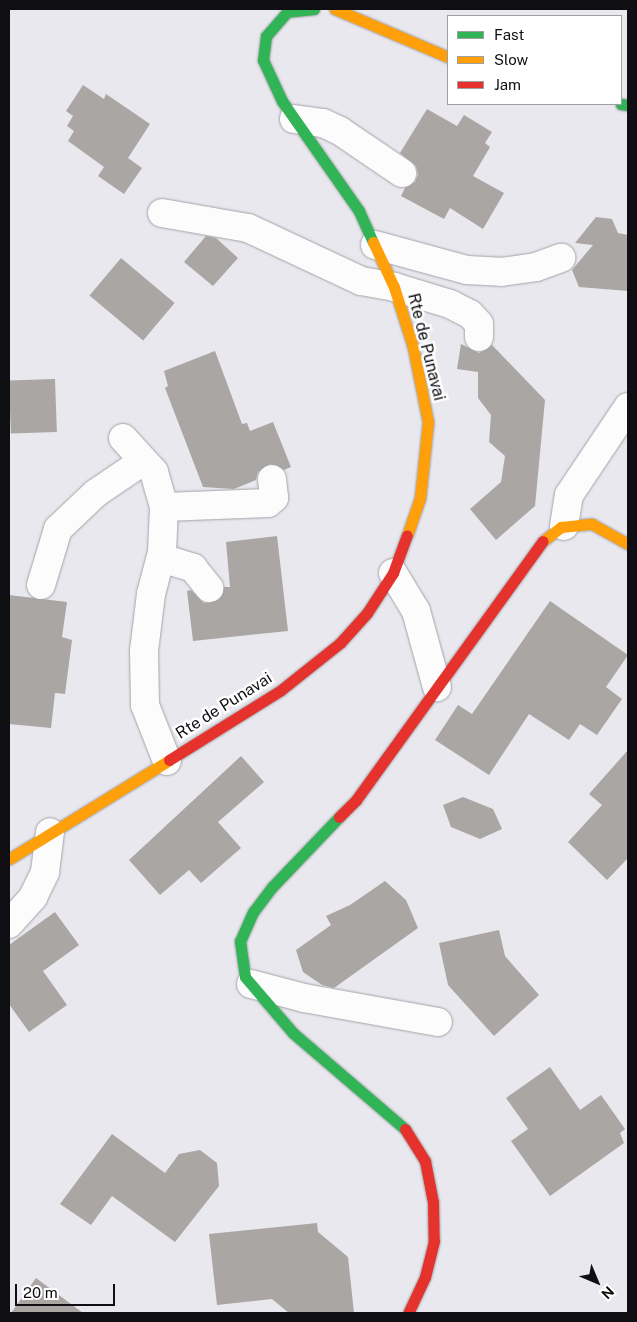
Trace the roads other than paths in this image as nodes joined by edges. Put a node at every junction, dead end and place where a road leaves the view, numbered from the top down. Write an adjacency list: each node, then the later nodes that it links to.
1 (314, 9): 4 (main road, Rte de Punavai)
2 (335, 9): 3 (main road)
3 (447, 58)
4 (294, 118): 5 (street); 7 (main road, Rte de Punavai)
5 (402, 174)
6 (162, 213): 9 (street)
7 (375, 245): 8 (street); 9 (main road, Rte de Punavai)
8 (561, 258)
9 (394, 286): 10 (street); 19 (main road, Rte de Punavai)
10 (479, 337)
11 (628, 407): 16 (street)
12 (123, 438): 13 (street)
13 (143, 461): 15 (street); 20 (street)
14 (272, 479): 15 (street)
15 (164, 507): 18 (street)
16 (564, 526): 17 (main road); 22 (main road)
17 (628, 544)
18 (160, 558): 21 (street); 23 (street)
19 (393, 573): 22 (street); 23 (main road, Rte de Punavai)
20 (41, 585)
21 (209, 588)
22 (437, 687): 27 (main road)
23 (167, 761): 24 (main road, Rte de Punavai)
24 (50, 832): 25 (main road, Rte de Punavai); 26 (street)
25 (9, 859)
26 (9, 924)
27 (251, 984): 28 (street); 29 (main road)
28 (438, 1022)
29 (408, 1313)

